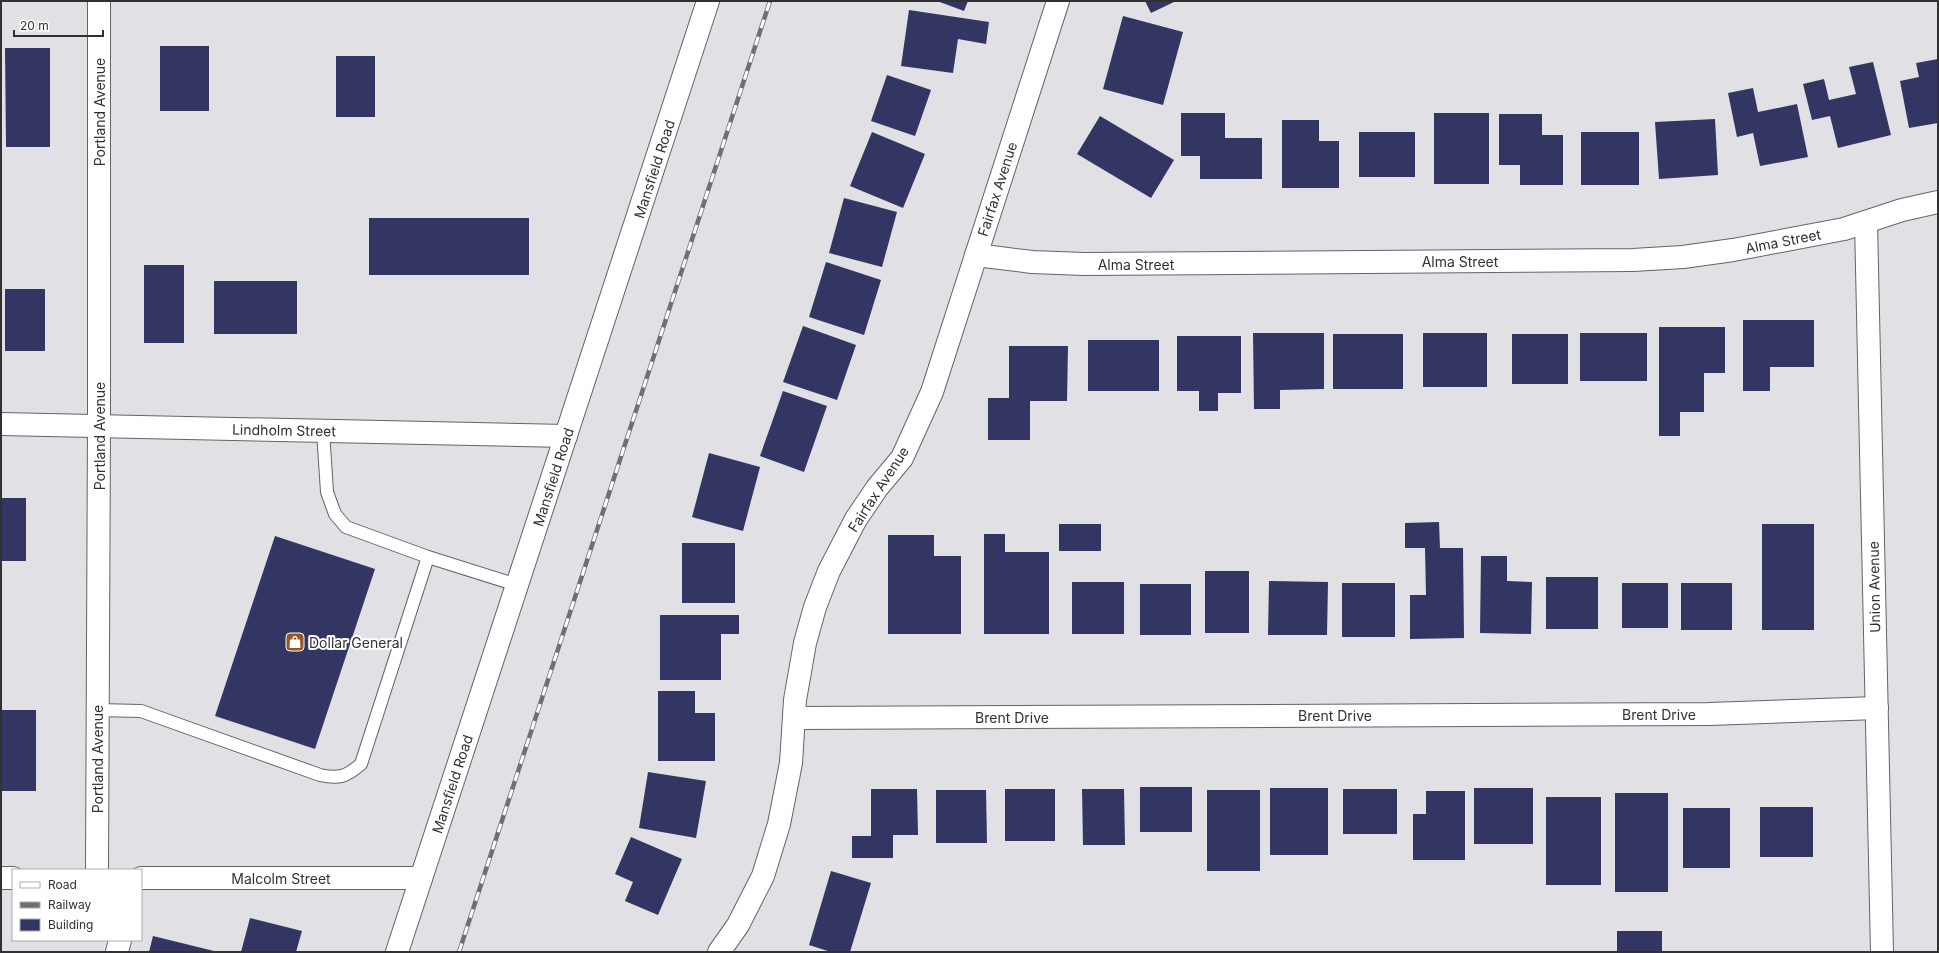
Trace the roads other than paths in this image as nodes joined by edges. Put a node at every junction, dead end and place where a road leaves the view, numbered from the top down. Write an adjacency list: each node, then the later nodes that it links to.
1 (99, 1): 8 (street, Portland Avenue)
2 (708, 1): 10 (street, Mansfield Road)
3 (1058, 1): 6 (street, Fairfax Avenue)
4 (1938, 202): 5 (street, Alma Street)
5 (1866, 222): 6 (street, Alma Street); 13 (street, Union Avenue)
6 (976, 255): 15 (street, Fairfax Avenue)
7 (1, 424): 8 (street, Lindholm Street)
8 (100, 426): 9 (street, Lindholm Street); 14 (street, Portland Avenue)
9 (323, 431): 10 (street, Lindholm Street); 11 (lane)
10 (566, 436): 12 (street, Mansfield Road)
11 (428, 557): 12 (lane); 14 (lane)
12 (517, 585): 20 (street, Mansfield Road)
13 (1877, 708): 15 (street, Brent Drive); 25 (street, Union Avenue)
14 (98, 710): 16 (street, Portland Avenue)
15 (794, 718): 24 (street, Fairfax Avenue)
16 (97, 869)
17 (1, 878): 18 (street)
18 (12, 878)
19 (142, 878): 20 (street, Malcolm Street)
20 (421, 878): 23 (street, Mansfield Road)
21 (120, 941): 22 (street)
22 (117, 952)
23 (397, 952)
24 (719, 952)
25 (1882, 952)

